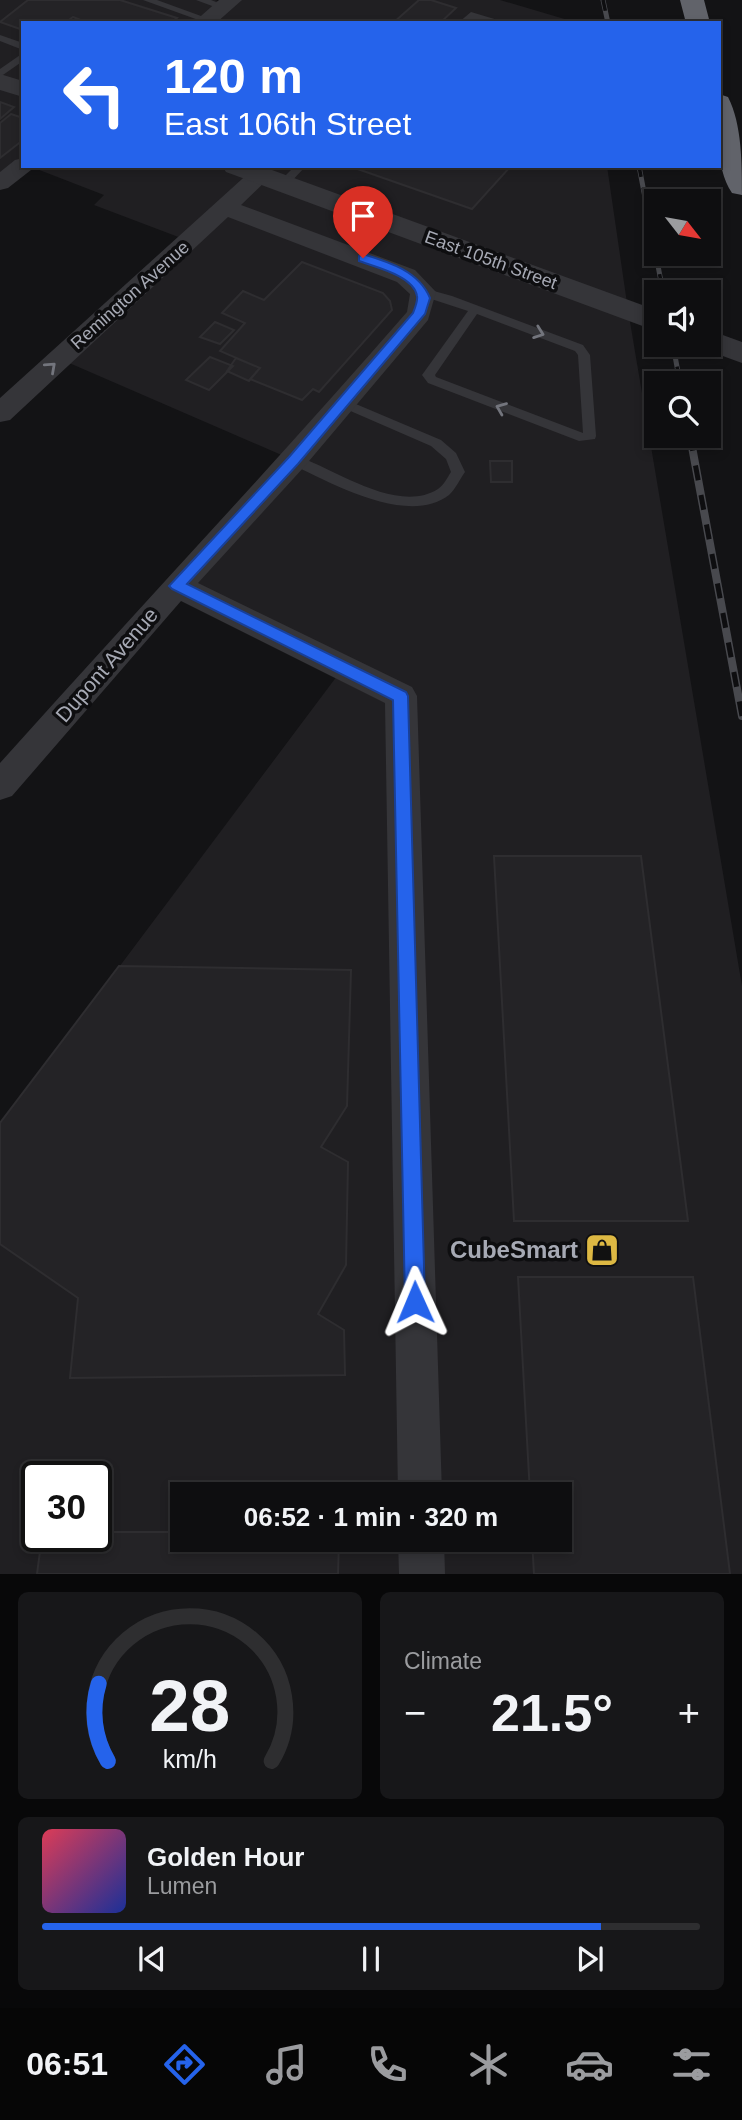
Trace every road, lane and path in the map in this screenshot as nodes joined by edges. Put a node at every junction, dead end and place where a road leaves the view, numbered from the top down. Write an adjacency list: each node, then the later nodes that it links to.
1 (148, 0): 3 (lane)
2 (692, 0): 6 (highway)
3 (213, 10)
4 (465, 21): 5 (lane)
5 (491, 21)
6 (697, 21)
7 (0, 38): 8 (lane)
8 (21, 46)
9 (21, 58): 10 (lane)
10 (0, 74)
11 (0, 81): 12 (street)
12 (21, 89)
13 (721, 109): 17 (highway)
14 (21, 167): 16 (street)
15 (270, 173): 18 (street, Remington Avenue); 21 (street, East 105th Street)
16 (0, 183)
17 (742, 187)
18 (227, 208): 19 (street); 25 (street, Remington Avenue, one-way to 18)
19 (423, 292): 20 (lane); 24 (street, Dupont Avenue)
20 (475, 309): 20 (lane, one-way to 20)
21 (644, 316)
22 (721, 345): 23 (street)
23 (742, 353)
24 (344, 403): 26 (street, Dupont Avenue); 26 (lane)
25 (0, 413)
26 (294, 460): 27 (street, Dupont Avenue)
27 (177, 586): 28 (street, Dupont Avenue); 29 (street)
28 (0, 786)
29 (420, 1482)
30 (421, 1552): 31 (street)
31 (422, 1574)

